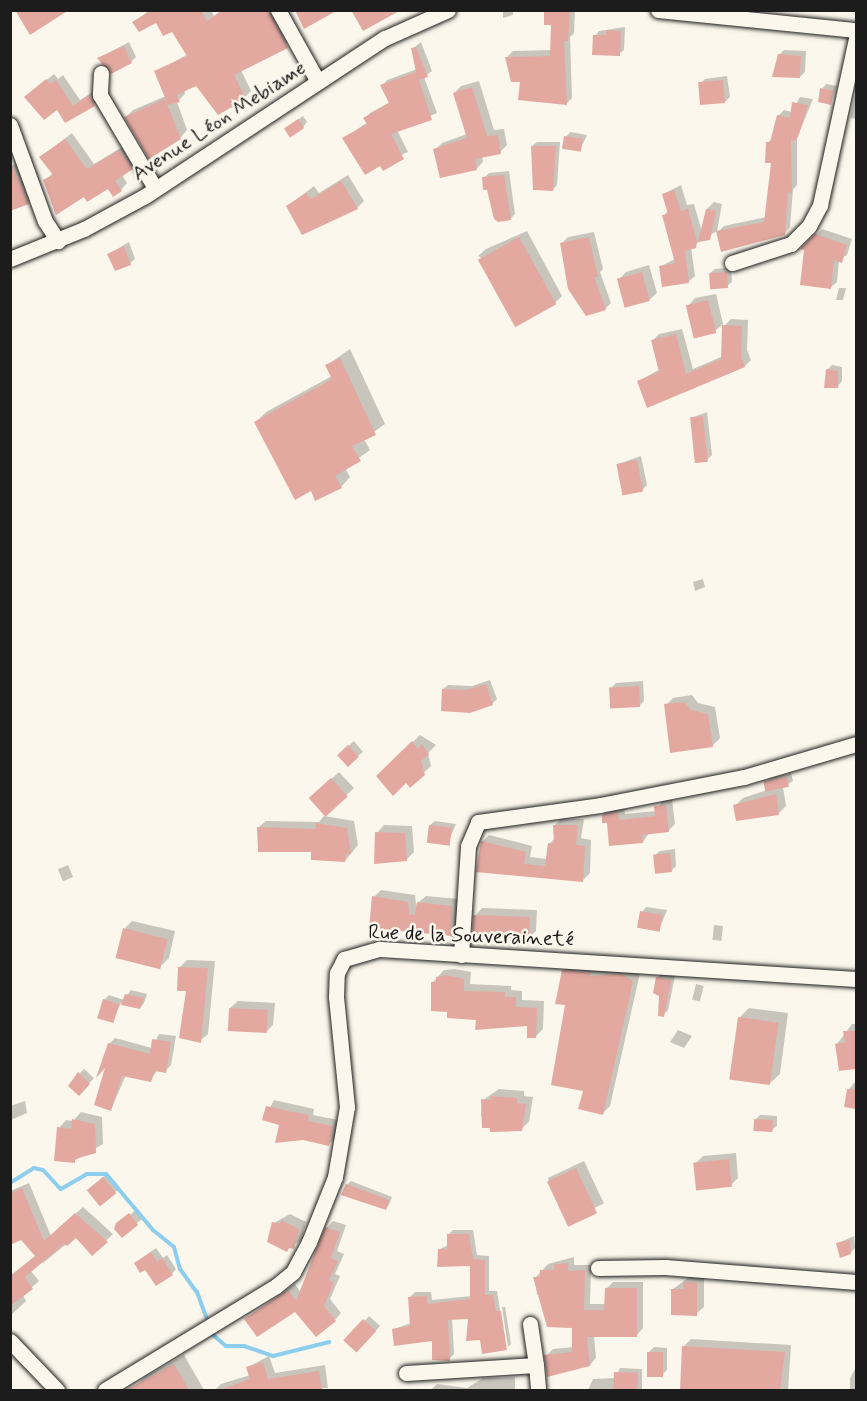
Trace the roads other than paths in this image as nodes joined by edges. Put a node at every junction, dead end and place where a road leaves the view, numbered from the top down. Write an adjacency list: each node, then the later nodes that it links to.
1 (278, 10): 8 (street)
2 (448, 10): 8 (street, Avenue Léon Mebiame)
3 (658, 10): 4 (street)
4 (806, 18): 5 (street)
5 (856, 30)
6 (856, 39): 13 (street)
7 (101, 73): 10 (street)
8 (318, 82): 10 (street, Avenue Léon Mebiame)
9 (10, 125): 11 (street)
10 (155, 188): 11 (street, Avenue Léon Mebiame)
11 (58, 241): 12 (street, Avenue Léon Mebiame)
12 (10, 259)
13 (732, 263)
14 (856, 744): 15 (street)
15 (461, 955): 16 (street, Rue de la Souveraineté); 24 (street, Rue de la Souveraineté)
16 (856, 979)
17 (598, 1268): 18 (street)
18 (856, 1282)
19 (531, 1324): 21 (street)
20 (10, 1341): 23 (street)
21 (536, 1365): 22 (street); 25 (street)
22 (406, 1373)
23 (57, 1390)
24 (105, 1390)
25 (538, 1390)

